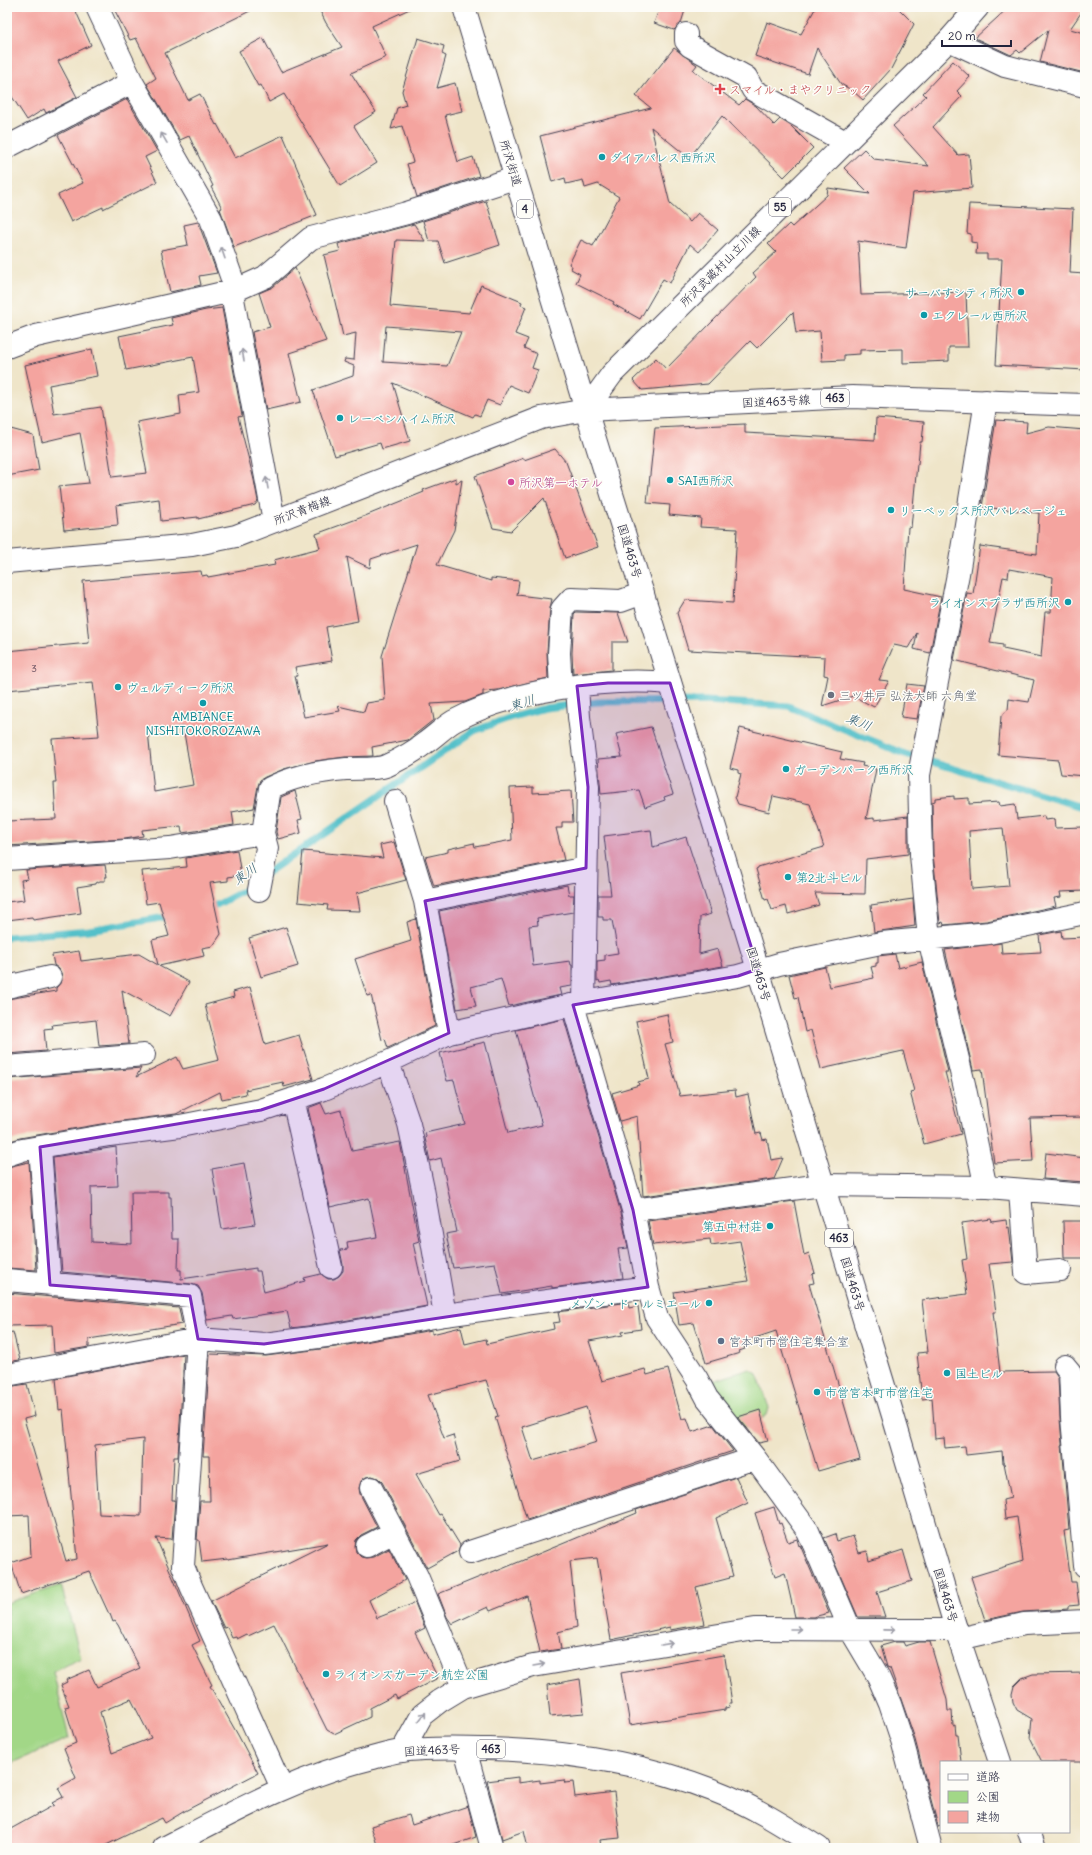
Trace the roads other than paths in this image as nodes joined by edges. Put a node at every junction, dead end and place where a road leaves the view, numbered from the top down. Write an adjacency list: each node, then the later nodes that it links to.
1 (97, 7): 6 (main road)
2 (464, 7): 10 (main road, 所沢街道 / 4)
3 (978, 7): 5 (main road, 所沢武蔵村山立川線 / 55)
4 (686, 34): 8 (main road)
5 (949, 40): 7 (main road); 8 (main road, 所沢武蔵村山立川線 / 55)
6 (132, 82): 9 (main road); 11 (main road, one-way to 6)
7 (1085, 86)
8 (845, 142): 15 (main road, 所沢武蔵村山立川線 / 55)
9 (7, 147)
10 (516, 178): 11 (main road); 15 (main road, 所沢街道 / 4)
11 (236, 290): 12 (main road); 16 (main road, one-way to 11)
12 (7, 347)
13 (986, 401): 14 (main road, 国道463号線 / 463); 15 (main road, 国道463号線 / 463); 28 (main road)
14 (1085, 405)
15 (586, 410): 16 (main road, 所沢青梅線); 18 (main road, 国道463号 / 463)
16 (274, 521): 17 (main road, 所沢青梅線)
17 (7, 562)
18 (643, 593): 19 (main road); 20 (main road, 国道463号 / 463)
19 (569, 687): 20 (main road); 22 (main road); 24 (main road)
20 (672, 687): 29 (main road, 国道463号 / 463)
21 (395, 801): 26 (main road)
22 (265, 840): 23 (main road); 25 (main road)
23 (7, 859)
24 (586, 868): 26 (main road); 32 (main road)
25 (259, 890)
26 (425, 901): 33 (main road)
27 (1085, 913): 28 (main road)
28 (929, 939): 29 (main road); 41 (main road)
29 (758, 969): 32 (main road); 40 (main road, 国道463号 / 463)
30 (50, 977): 31 (main road)
31 (7, 987)
32 (578, 1003): 33 (main road); 44 (main road)
33 (449, 1033): 35 (main road)
34 (144, 1055): 36 (main road)
35 (388, 1062): 37 (main road); 50 (main road)
36 (7, 1067)
37 (293, 1099): 38 (main road); 45 (main road)
38 (40, 1148): 39 (main road); 48 (main road)
39 (7, 1155)
40 (822, 1185): 41 (main road); 44 (main road); 62 (main road, 国道463号 / 463)
41 (988, 1188): 42 (main road)
42 (1020, 1191): 43 (main road); 46 (main road)
43 (1085, 1195)
44 (633, 1210): 49 (main road)
45 (331, 1267)
46 (1060, 1270)
47 (7, 1280): 48 (main road)
48 (50, 1285): 51 (main road)
49 (648, 1287): 50 (main road); 54 (main road)
50 (445, 1315): 51 (main road)
51 (198, 1339): 53 (main road); 67 (main road)
52 (1065, 1366): 59 (main road)
53 (7, 1375)
54 (755, 1458): 58 (main road); 61 (main road)
55 (371, 1488): 56 (main road)
56 (394, 1532): 57 (main road); 63 (main road)
57 (367, 1546)
58 (470, 1552)
59 (1085, 1566)
60 (1085, 1621): 62 (main road)
61 (850, 1629): 62 (main road, one-way to 62); 63 (main road, one-way to 61); 72 (main road)
62 (958, 1634): 66 (main road, 国道463号 / 463)
63 (463, 1687): 65 (main road, one-way to 63)
64 (464, 1749): 65 (main road, 国道463号 / 463); 70 (main road); 71 (main road, 国道463号 / 463)
65 (402, 1751): 67 (main road, 国道463号 / 463)
66 (1000, 1761)
67 (282, 1788): 69 (main road, 国道463号 / 463)
68 (1029, 1833): 73 (main road)
69 (164, 1848)
70 (492, 1848)
71 (819, 1848)
72 (931, 1848)
73 (1035, 1848)

